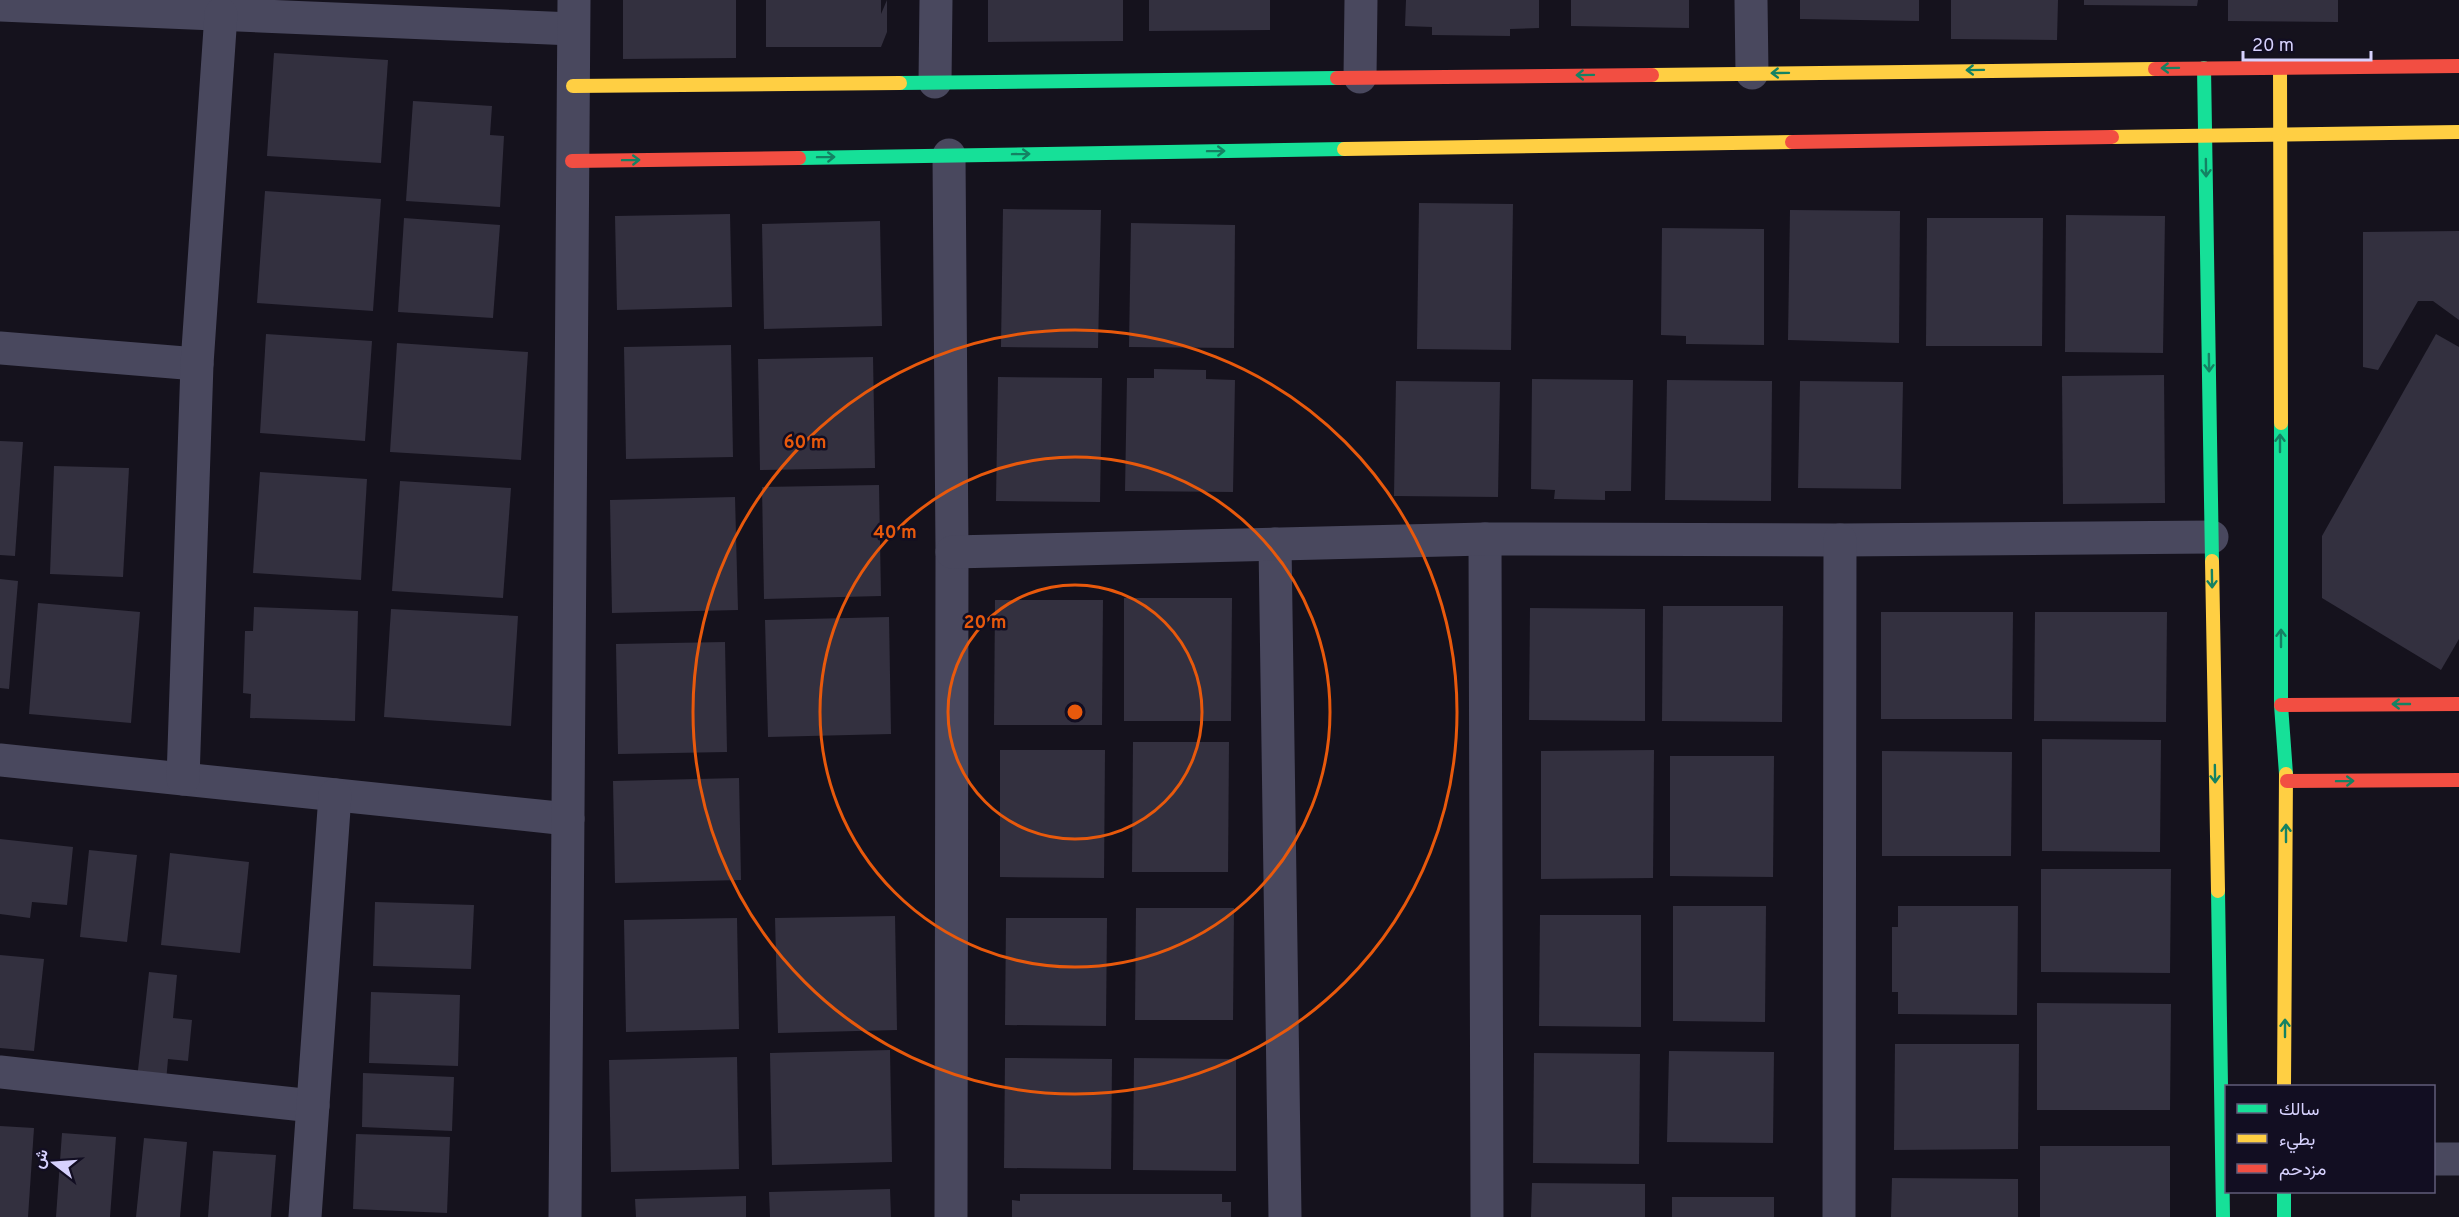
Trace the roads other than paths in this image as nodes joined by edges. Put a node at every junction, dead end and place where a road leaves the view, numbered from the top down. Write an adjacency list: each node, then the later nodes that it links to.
1 (936, 0): 12 (street)
2 (1361, 0): 11 (street)
3 (1751, 0): 10 (street)
4 (0, 5): 5 (street)
5 (221, 15): 6 (street); 20 (street)
6 (573, 15): 13 (street)
7 (2459, 66): 9 (street)
8 (2204, 68): 9 (street); 10 (street, one-way to 10); 16 (street)
9 (2280, 68): 15 (street)
10 (1752, 73): 11 (street, one-way to 11)
11 (1360, 77): 12 (street)
12 (936, 82): 13 (street)
13 (573, 86): 18 (street)
14 (2459, 132): 15 (street)
15 (2280, 135): 16 (street); 27 (street, one-way to 15)
16 (2206, 136): 17 (street, one-way to 16); 21 (street, one-way to 21)
17 (949, 155): 18 (street, one-way to 17); 25 (street)
18 (572, 160): 33 (street)
19 (0, 348): 20 (street)
20 (197, 364): 29 (street)
21 (2211, 537): 23 (street); 46 (street, one-way to 46)
22 (1485, 539): 23 (street); 24 (street); 44 (street)
23 (1840, 540): 45 (street)
24 (1275, 544): 25 (street); 43 (street)
25 (952, 552): 42 (street)
26 (2459, 704): 27 (street, one-way to 27)
27 (2281, 705): 31 (street)
28 (0, 760): 29 (street)
29 (183, 779): 32 (street)
30 (2459, 780): 31 (street, one-way to 30)
31 (2286, 781): 35 (street, one-way to 31)
32 (335, 795): 33 (street); 36 (street)
33 (568, 819): 41 (street)
34 (0, 1072): 36 (street)
35 (2284, 1085)
36 (313, 1106): 40 (street)
37 (2459, 1159): 38 (street)
38 (2435, 1160)
39 (2284, 1193): 47 (street)
40 (305, 1217)
41 (566, 1217)
42 (951, 1217)
43 (1285, 1217)
44 (1487, 1217)
45 (1839, 1217)
46 (2223, 1217)
47 (2284, 1217)

